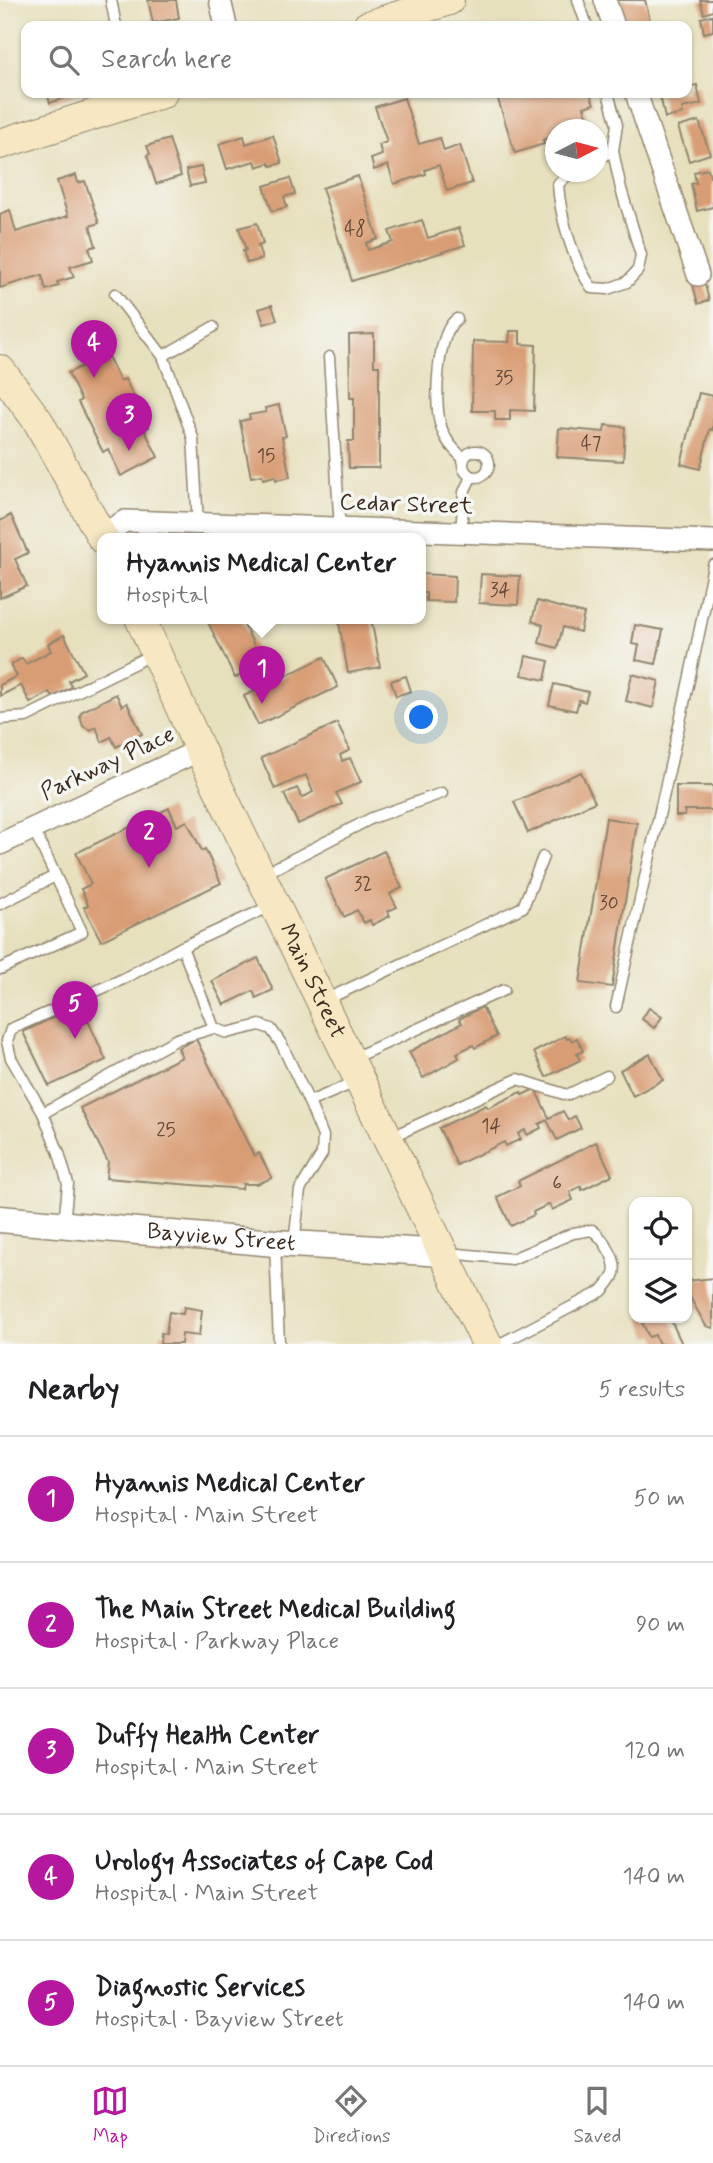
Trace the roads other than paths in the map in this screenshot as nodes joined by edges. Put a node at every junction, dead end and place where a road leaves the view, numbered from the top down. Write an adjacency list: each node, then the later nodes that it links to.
1 (111, 0): 6 (lane)
2 (220, 0): 7 (street)
3 (578, 0): 9 (lane)
4 (605, 0): 10 (street)
5 (446, 1): 8 (main road)
6 (115, 21)
7 (225, 21)
8 (384, 21)
9 (585, 21)
10 (612, 21)
11 (135, 98): 14 (main road)
12 (609, 98): 15 (lane)
13 (638, 98): 18 (street)
14 (0, 144)
15 (613, 151): 16 (lane); 17 (lane)
16 (608, 153)
17 (560, 182)
18 (698, 275)
19 (115, 293): 22 (lane)
20 (457, 319): 25 (lane)
21 (213, 327): 22 (lane)
22 (163, 356): 27 (lane)
23 (329, 357): 28 (lane)
24 (0, 370): 30 (main road)
25 (464, 459): 26 (lane); 26 (lane)
26 (471, 477): 32 (lane)
27 (198, 524): 29 (street, Cedar Street); 31 (street, Cedar Street)
28 (340, 529): 29 (street, Cedar Street); 32 (street, Cedar Street)
29 (259, 532)
30 (99, 533)
31 (109, 533)
32 (461, 533): 33 (street, Cedar Street)
33 (713, 541)
34 (713, 565): 51 (lane)
35 (143, 624): 36 (main road, Main Street)
36 (156, 653): 37 (lane); 38 (main road, Main Street)
37 (0, 719)
38 (200, 750): 40 (street, Parkway Place); 43 (main road, Main Street)
39 (442, 793): 43 (lane)
40 (33, 828): 41 (street, Parkway Place); 44 (lane)
41 (0, 844)
42 (543, 857): 50 (lane)
43 (262, 875): 46 (main road, Main Street)
44 (55, 876): 45 (lane); 48 (lane)
45 (0, 904)
46 (263, 910): 47 (lane); 50 (main road, Main Street)
47 (182, 947): 52 (lane); 56 (lane)
48 (0, 970)
49 (504, 990): 53 (lane)
50 (323, 1001): 53 (main road, Main Street)
51 (616, 1007)
52 (214, 1028): 55 (lane); 56 (lane)
53 (356, 1069): 55 (lane); 57 (main road, Main Street)
54 (607, 1076): 57 (lane)
55 (309, 1102): 60 (lane)
56 (43, 1113): 59 (lane)
57 (389, 1139): 61 (main road, Main Street)
58 (0, 1219): 59 (street, Bayview Street)
59 (64, 1225): 60 (street, Bayview Street)
60 (285, 1244): 61 (street, Bayview Street); 62 (lane)
61 (445, 1253): 63 (main road, Main Street); 64 (lane)
62 (279, 1344)
63 (487, 1344)
64 (500, 1344)

